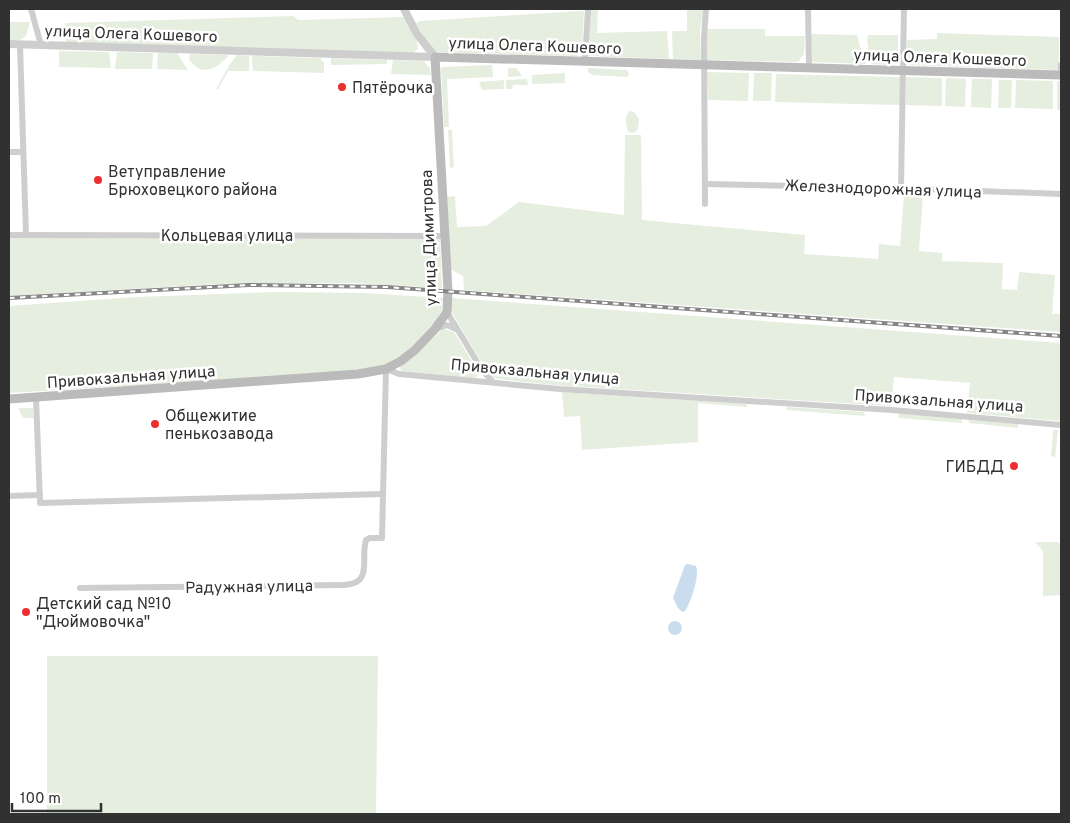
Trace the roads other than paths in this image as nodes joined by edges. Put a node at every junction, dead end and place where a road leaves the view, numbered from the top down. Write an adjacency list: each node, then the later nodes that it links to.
1 (31, 9): 9 (street)
2 (404, 9): 10 (street)
3 (588, 9): 11 (street)
4 (706, 9): 12 (street)
5 (808, 9): 14 (street)
6 (904, 9): 15 (street)
7 (9, 44): 8 (street, улица Олега Кошевого)
8 (20, 45): 9 (street, улица Олега Кошевого); 18 (street)
9 (41, 45): 10 (street, улица Олега Кошевого)
10 (434, 57): 11 (main road, улица Олега Кошевого); 25 (main road, улица Димитрова)
11 (585, 61): 12 (main road, улица Олега Кошевого)
12 (704, 65): 14 (main road, улица Олега Кошевого); 19 (street)
13 (1061, 65): 16 (street)
14 (808, 68): 15 (main road, улица Олега Кошевого)
15 (903, 71): 16 (main road, улица Олега Кошевого); 20 (street)
16 (1061, 75)
17 (9, 152): 18 (street)
18 (23, 152): 23 (street)
19 (705, 184): 20 (street, Железнодорожная улица); 22 (street)
20 (901, 188): 21 (street, Железнодорожная улица)
21 (1061, 194)
22 (705, 204)
23 (26, 234): 24 (street, Кольцевая улица); 25 (street, Кольцевая улица)
24 (9, 235)
25 (444, 236): 26 (main road, улица Димитрова)
26 (447, 312): 27 (street); 28 (main road, улица Димитрова)
27 (457, 329): 28 (street); 30 (street)
28 (435, 330): 29 (main road, улица Димитрова)
29 (386, 369): 30 (street, Привокзальная улица); 31 (main road, Привокзальная улица); 34 (street)
30 (493, 382): 33 (street, Привокзальная улица)
31 (36, 397): 32 (main road, Привокзальная улица); 35 (street)
32 (9, 399)
33 (1061, 424)
34 (383, 494): 35 (street); 37 (street, Радужная улица)
35 (40, 495): 36 (street)
36 (9, 496)
37 (80, 588)

